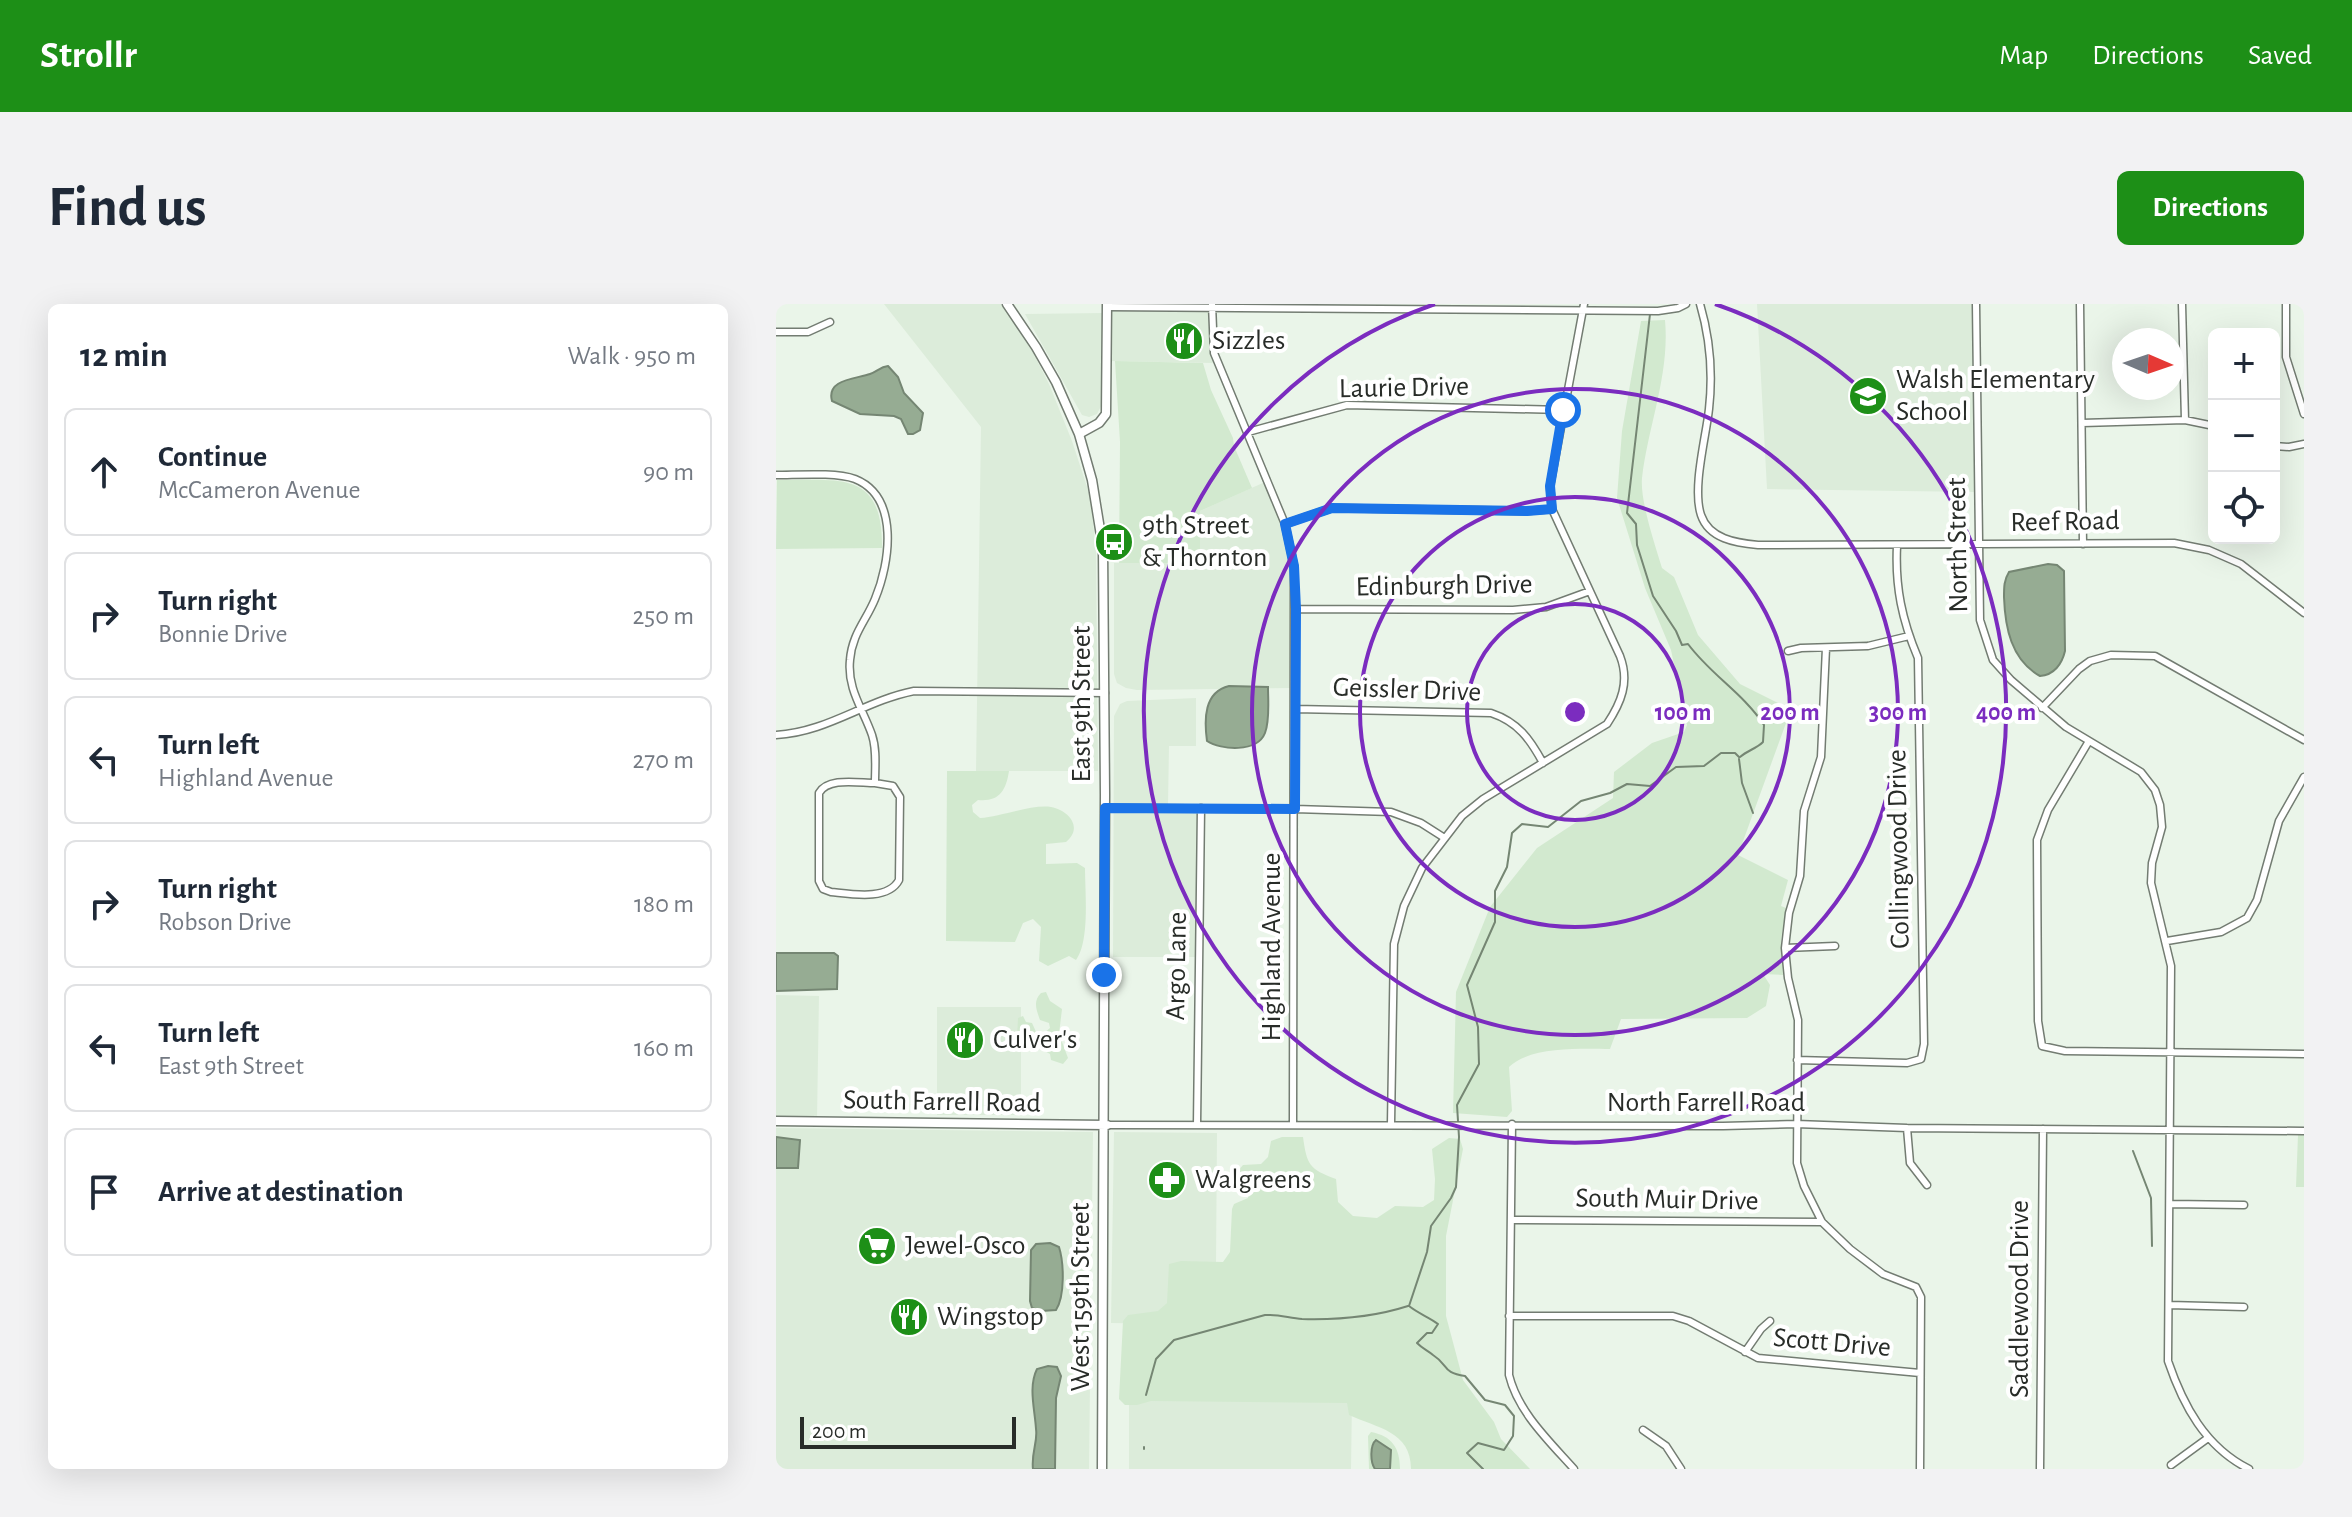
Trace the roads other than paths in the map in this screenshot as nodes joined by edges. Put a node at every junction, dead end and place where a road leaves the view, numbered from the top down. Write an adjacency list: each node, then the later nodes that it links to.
1 (1686, 304): 10 (street)
2 (1700, 304): 28 (street, Reef Road)
3 (1976, 304): 27 (street, North Street)
4 (2080, 304): 17 (street)
5 (2182, 304): 16 (street)
6 (2286, 304): 13 (street)
7 (1107, 306): 8 (street); 20 (main road)
8 (1212, 306): 10 (street); 19 (street, Highland Avenue)
9 (1010, 308): 20 (main road, East 9th Street)
10 (1584, 308): 14 (street)
11 (830, 322): 12 (street)
12 (776, 332)
13 (2301, 391): 15 (street)
14 (1563, 410): 19 (street, Laurie Drive); 24 (street)
15 (2304, 414)
16 (2185, 420): 17 (street); 18 (street)
17 (2082, 423): 26 (street)
18 (2208, 425)
19 (1248, 432): 25 (street, Highland Avenue)
20 (1079, 434): 35 (main road, East 9th Street)
21 (2304, 444): 22 (street)
22 (2280, 446)
23 (776, 475): 37 (street)
24 (1552, 509): 25 (street); 29 (street)
25 (1285, 524): 30 (street, Highland Avenue)
26 (2083, 544): 27 (street, Reef Road); 31 (street, Reef Road)
27 (1980, 545): 28 (street, Reef Road); 36 (street, North Street)
28 (1897, 546): 32 (street, Collingwood Drive)
29 (1590, 591): 30 (street, Edinburgh Drive); 42 (street)
30 (1296, 609): 38 (street, Highland Avenue)
31 (2304, 613)
32 (1909, 636): 33 (street); 54 (street, Collingwood Drive)
33 (1826, 648): 34 (street); 51 (street)
34 (1788, 651)
35 (1105, 693): 37 (street); 45 (main road, East 9th Street)
36 (2042, 708): 40 (street); 41 (street, North Street)
37 (859, 709): 39 (street); 44 (street)
38 (1295, 709): 42 (street, Geissler Drive); 47 (street, Highland Avenue)
39 (776, 735)
40 (2304, 740)
41 (2089, 741): 49 (street, North Street); 52 (street)
42 (1543, 763): 48 (street)
43 (2304, 777): 49 (street)
44 (875, 783): 44 (street)
45 (1105, 808): 46 (street); 60 (main road, East 9th Street)
46 (1201, 808): 47 (street); 61 (street, Argo Lane)
47 (1295, 809): 48 (street); 56 (street, Highland Avenue)
48 (1443, 837): 57 (street)
49 (2167, 941): 52 (street, North Street)
50 (1835, 946): 51 (street)
51 (1785, 948): 54 (street)
52 (2171, 1053): 53 (street); 64 (street, North Street)
53 (2304, 1054)
54 (1797, 1060): 59 (street)
55 (776, 1121): 60 (main road, South Farrell Road)
56 (1293, 1124): 57 (street, North Farrell Road); 61 (street, North Farrell Road)
57 (1391, 1124): 58 (street, North Farrell Road)
58 (1512, 1124): 59 (street, North Farrell Road); 69 (street)
59 (1796, 1124): 62 (street, North Farrell Road); 70 (street)
60 (1106, 1125): 61 (street, North Farrell Road); 80 (main road, West 159th Street)
61 (1197, 1125)
62 (1907, 1128): 63 (street, North Farrell Road); 66 (street)
63 (2043, 1129): 64 (street, North Farrell Road); 84 (street, Saddlewood Drive)
64 (2170, 1130): 65 (street, North Farrell Road); 67 (street, North Street)
65 (2304, 1131)
66 (1927, 1185)
67 (2170, 1204): 68 (street); 71 (street, North Street)
68 (2244, 1205)
69 (1512, 1220): 70 (street, South Muir Drive); 73 (street)
70 (1822, 1222): 76 (street)
71 (2169, 1305): 72 (street); 78 (street, North Street)
72 (2244, 1307)
73 (1509, 1316): 75 (street, Scott Drive); 81 (street)
74 (1770, 1321): 75 (street)
75 (1745, 1352): 76 (street, Scott Drive)
76 (1920, 1373): 83 (street)
77 (1643, 1430): 82 (street)
78 (2208, 1438): 79 (street); 85 (street, North Street)
79 (2171, 1465)
80 (1102, 1469)
81 (1574, 1469)
82 (1681, 1469)
83 (1920, 1469)
84 (2040, 1469)
85 (2249, 1469)

